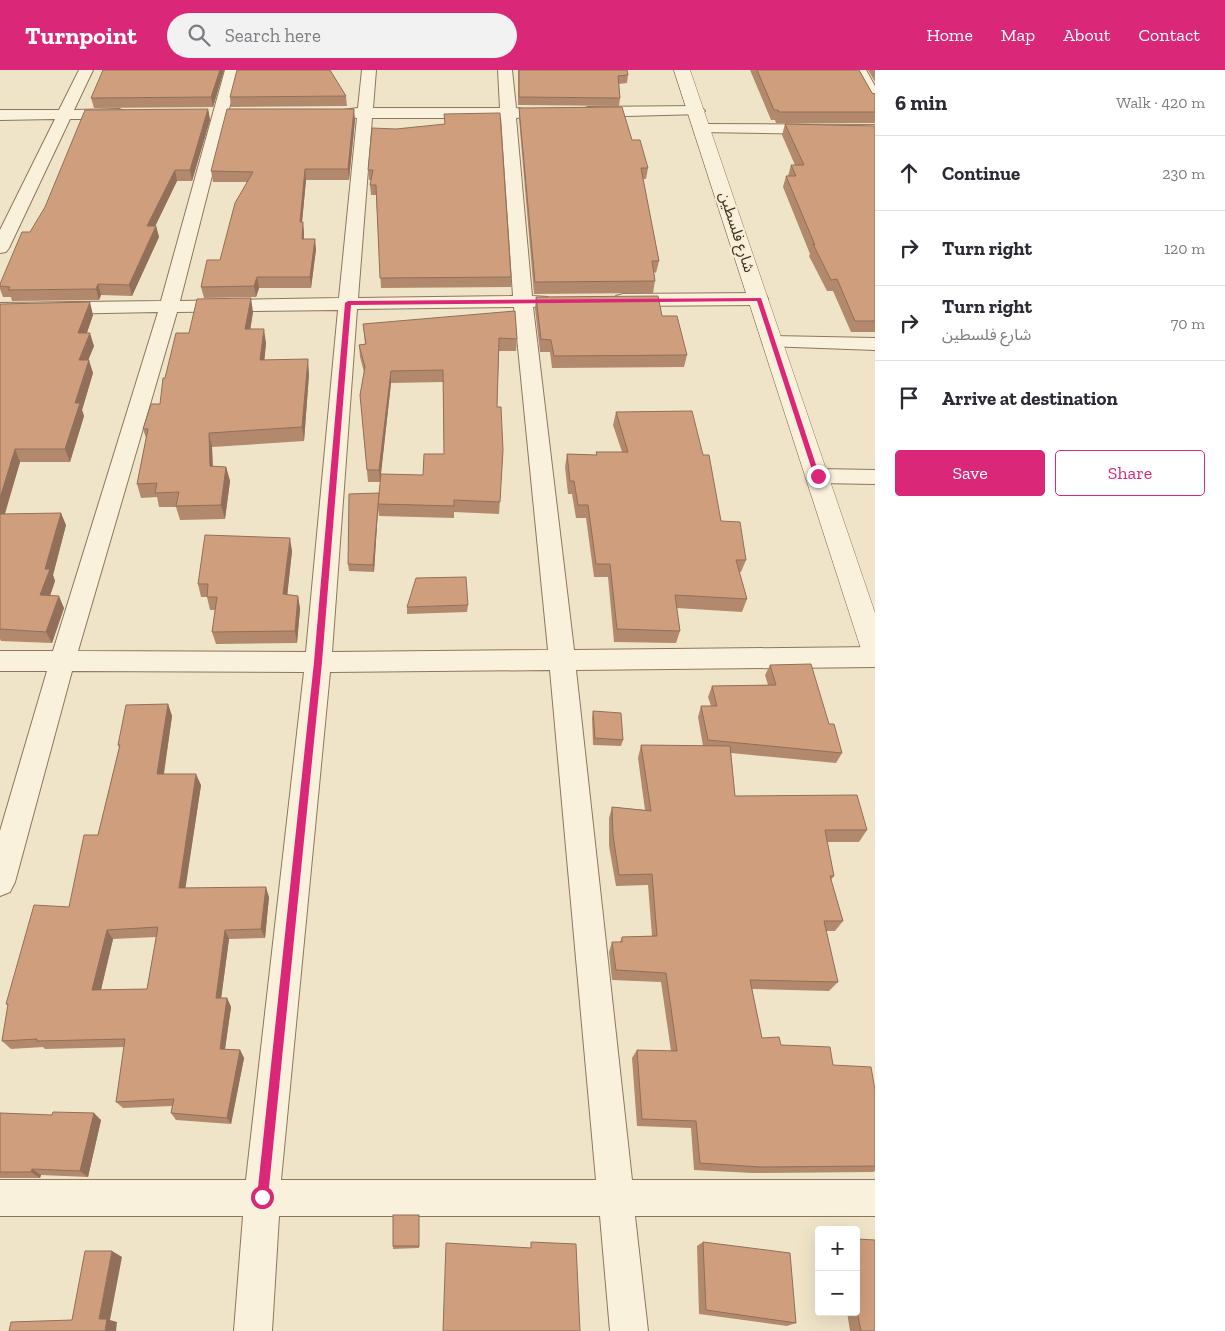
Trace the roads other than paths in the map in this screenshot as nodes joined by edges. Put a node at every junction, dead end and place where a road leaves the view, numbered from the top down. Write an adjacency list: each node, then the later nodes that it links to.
1 (86, 70): 13 (street)
2 (232, 70): 24 (street)
3 (369, 70): 10 (street)
4 (505, 70): 11 (street)
5 (682, 70): 16 (street, شارع فلسطين)
6 (859, 70): 7 (street)
7 (875, 100)
8 (568, 112): 16 (street)
9 (337, 113): 10 (street)
10 (366, 113): 11 (street); 23 (street)
11 (509, 113): 12 (street); 21 (street)
12 (539, 113)
13 (65, 114): 14 (street); 15 (street); 18 (street)
14 (133, 114)
15 (0, 115)
16 (700, 120): 17 (street); 19 (street, شارع فلسطين)
17 (875, 130)
18 (0, 248)
19 (759, 299): 20 (street); 26 (street, شارع فلسطين)
20 (602, 300)
21 (523, 301): 22 (street); 23 (street); 32 (street)
22 (562, 301)
23 (348, 303): 24 (street); 35 (street)
24 (170, 307): 25 (street); 34 (street)
25 (0, 309)
26 (773, 342): 27 (street); 28 (street, شارع فلسطين)
27 (875, 344)
28 (818, 476): 29 (street); 30 (street, شارع فلسطين)
29 (875, 477)
30 (875, 652)
31 (875, 657): 32 (street)
32 (562, 660): 35 (street); 40 (street)
33 (0, 661): 34 (street)
34 (62, 662): 35 (street); 36 (street)
35 (318, 662): 37 (street)
36 (0, 882)
37 (262, 1197): 38 (street); 40 (street); 41 (street)
38 (0, 1198)
39 (875, 1198): 40 (street)
40 (616, 1199): 42 (street)
41 (253, 1331)
42 (629, 1331)

